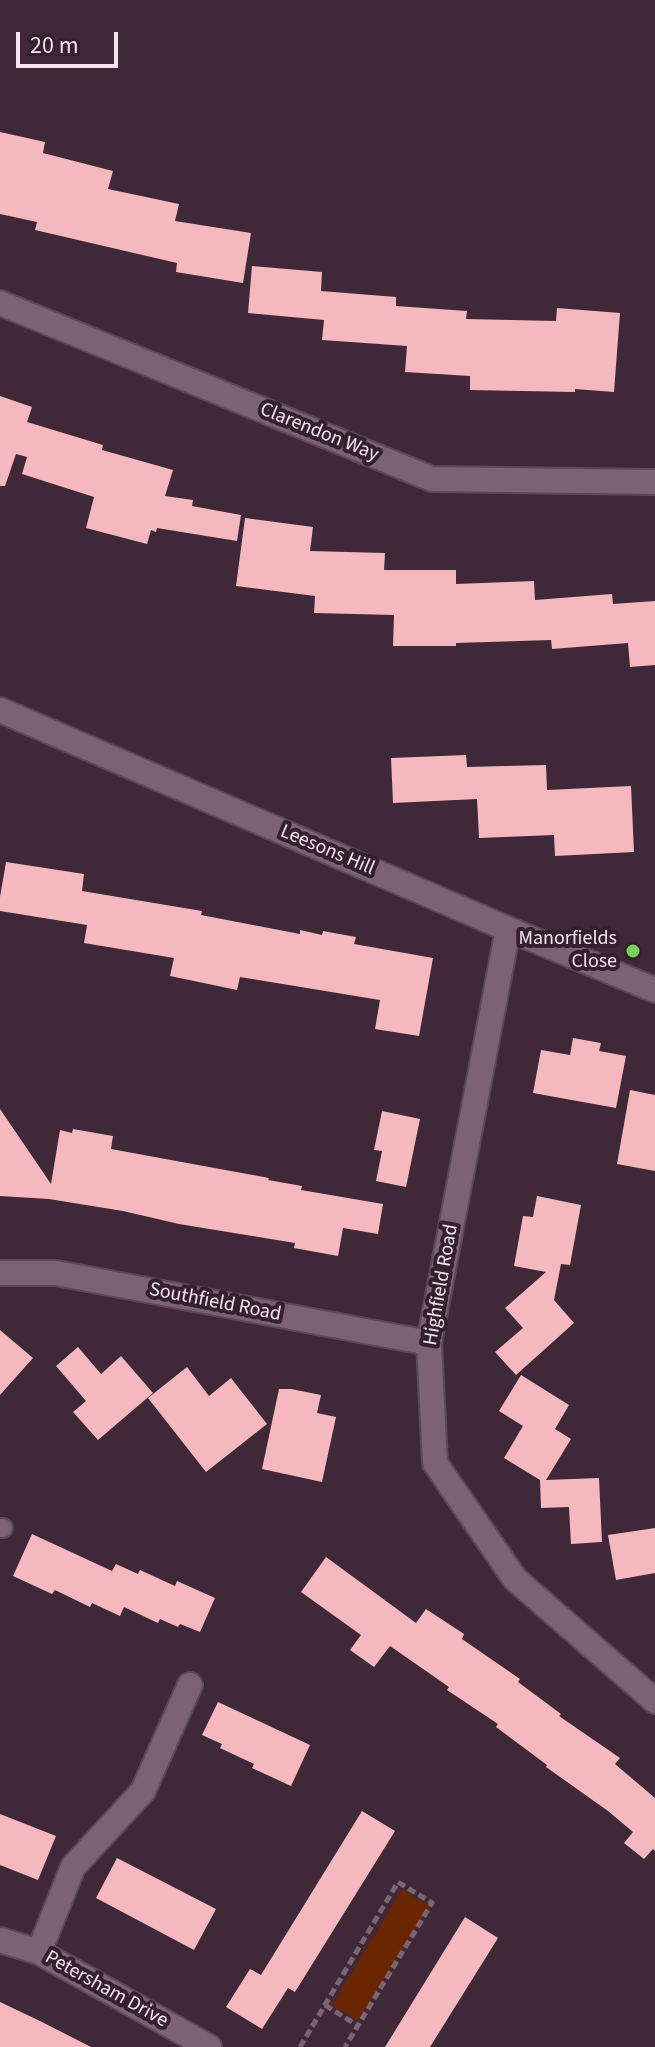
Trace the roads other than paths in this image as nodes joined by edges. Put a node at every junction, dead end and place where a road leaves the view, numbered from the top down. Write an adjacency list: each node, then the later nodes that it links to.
1 (0, 303): 2 (street, Clarendon Way)
2 (655, 482)
3 (0, 710): 4 (street, Leesons Hill)
4 (508, 929): 5 (street, Leesons Hill); 7 (street, Highfield Road)
5 (655, 990)
6 (0, 1273): 7 (street, Southfield Road)
7 (429, 1343): 9 (street, Highfield Road)
8 (190, 1685): 11 (street)
9 (655, 1701)
10 (0, 1940): 11 (street, Petersham Drive)
11 (39, 1952): 12 (street, Petersham Drive)
12 (209, 2047)

